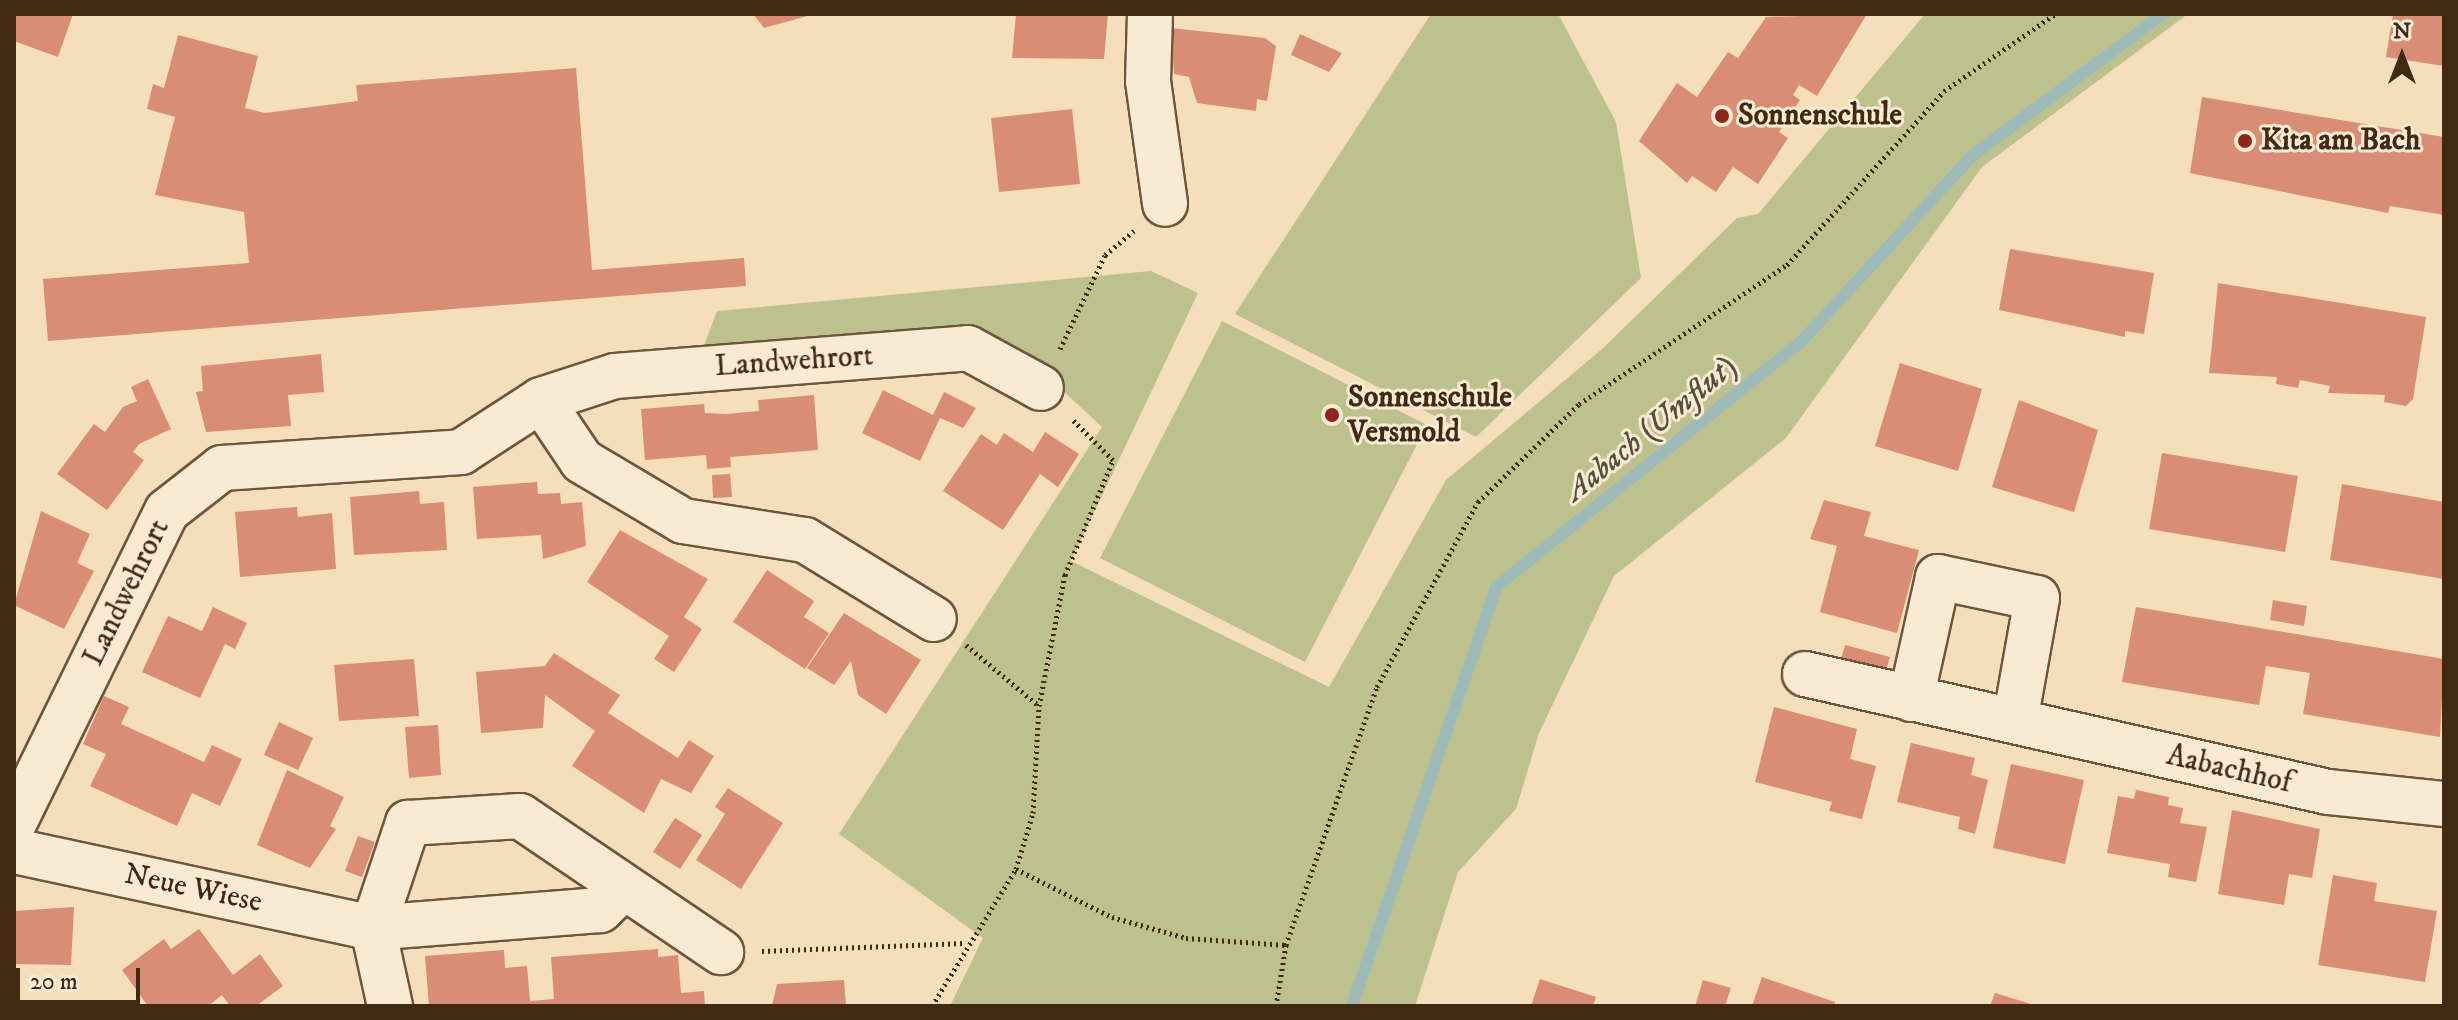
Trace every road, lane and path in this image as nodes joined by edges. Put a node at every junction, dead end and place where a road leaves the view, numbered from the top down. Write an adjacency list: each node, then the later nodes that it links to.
1 (1150, 14): 3 (street)
2 (2055, 14): 18 (path)
3 (1165, 204): 4 (path)
4 (1041, 388): 5 (street, Landwehrort); 9 (path)
5 (541, 400): 6 (street); 12 (street, Landwehrort)
6 (934, 619): 9 (path)
7 (1805, 674): 8 (street, Aabachhof)
8 (1911, 699): 10 (street, Aabachhof); 10 (street)
9 (1039, 706): 14 (path)
10 (2015, 721): 11 (street, Aabachhof)
11 (2444, 804)
12 (14, 823)
13 (14, 851): 16 (street, Neue Wiese)
14 (1016, 869): 17 (path); 18 (path)
15 (623, 888): 16 (street, Neue Wiese); 16 (street); 19 (street)
16 (373, 928): 20 (street)
17 (965, 943): 19 (path); 21 (path)
18 (1286, 945): 22 (path)
19 (721, 952)
20 (390, 1006)
21 (932, 1006)
22 (1276, 1006)

